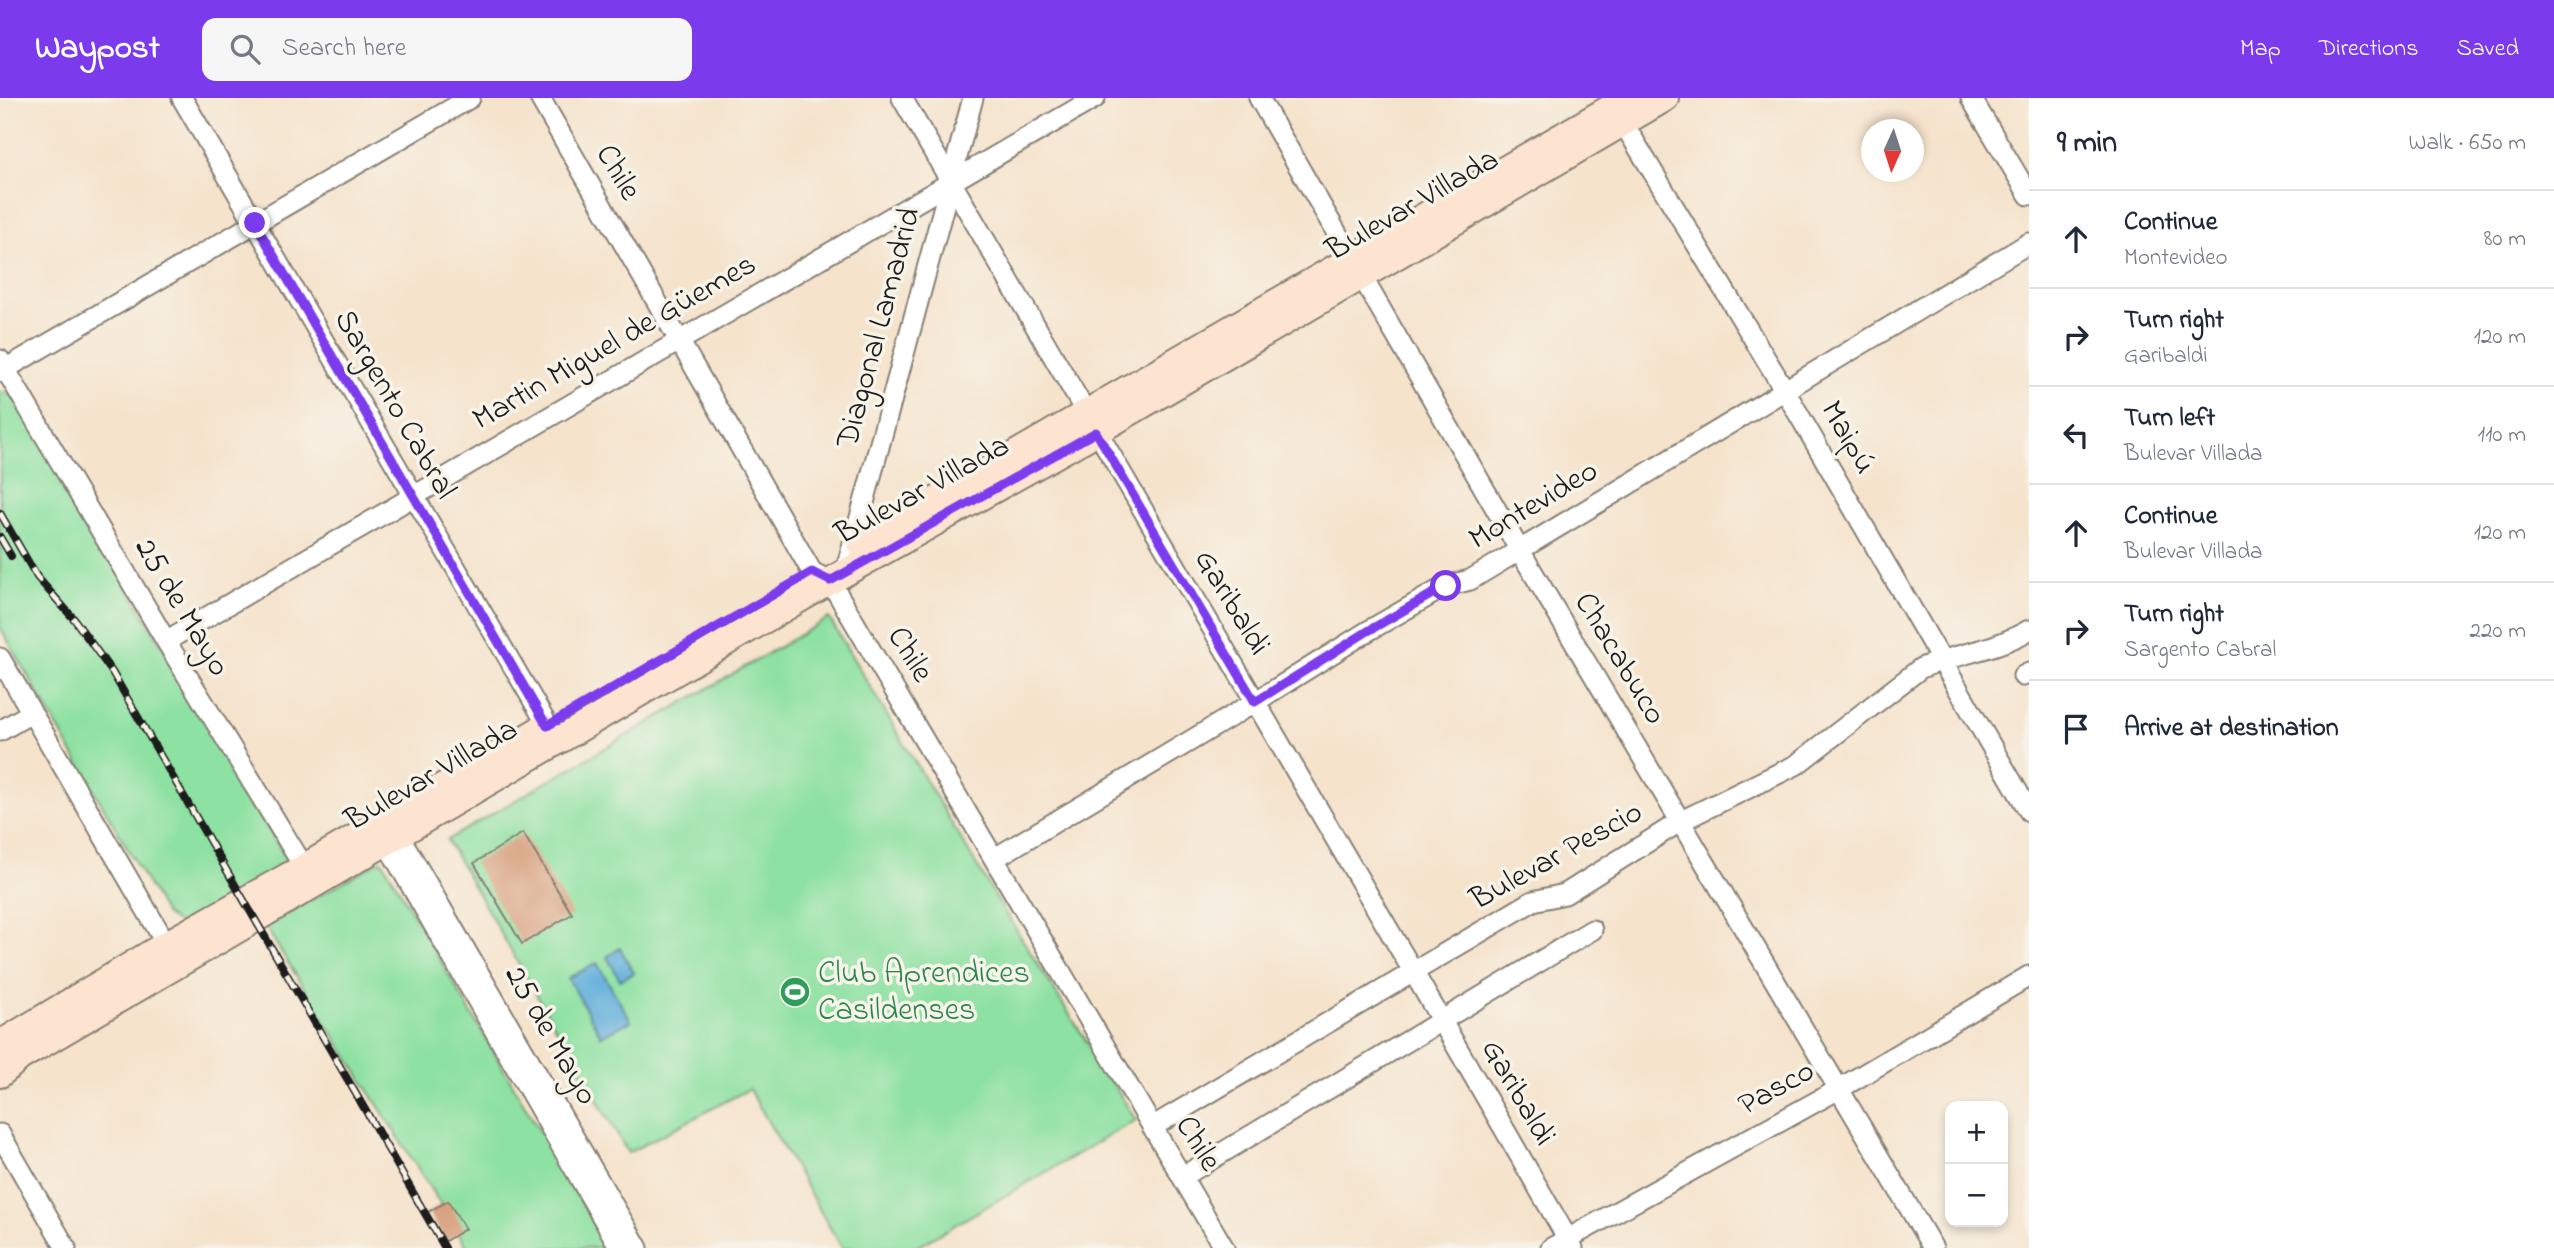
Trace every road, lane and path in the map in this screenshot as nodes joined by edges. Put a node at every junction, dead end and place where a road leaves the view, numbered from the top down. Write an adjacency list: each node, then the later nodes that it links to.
1 (182, 98): 13 (street, Sargento Cabral)
2 (470, 98): 13 (street)
3 (540, 98): 16 (street, Chile)
4 (902, 98): 11 (street, Garibaldi)
5 (973, 98): 11 (street, Diagonal Lamadrid)
6 (1095, 98): 11 (street, Martin Miguel de Güemes)
7 (1259, 98): 15 (street, Chacabuco)
8 (1665, 98): 10 (main road, Bulevar Villada)
9 (1971, 98): 12 (street)
10 (1618, 106): 15 (main road, Bulevar Villada); 18 (street, Maipú)
11 (951, 182): 16 (street, Martin Miguel de Güemes); 19 (street, Garibaldi); 22 (street, Diagonal Lamadrid)
12 (2029, 195)
13 (255, 223): 17 (street); 20 (street, Sargento Cabral)
14 (2029, 243): 18 (street, Montevideo)
15 (1356, 267): 19 (main road, Bulevar Villada); 21 (street, Chacabuco)
16 (680, 340): 20 (street, Martin Miguel de Güemes); 22 (street, Chile)
17 (2, 367): 24 (street, 25 de Mayo)
18 (1784, 389): 21 (street, Montevideo); 26 (street, Maipú)
19 (1090, 423): 22 (main road, Bulevar Villada); 27 (street, Garibaldi)
20 (412, 495): 24 (street, Martin Miguel de Güemes); 30 (street, Sargento Cabral)
21 (1519, 550): 27 (street, Montevideo); 32 (street, Chacabuco)
22 (834, 569): 30 (main road, Bulevar Villada); 34 (street, Chile)
23 (2029, 630): 26 (street, Bulevar Pescio)
24 (166, 641): 35 (street, 25 de Mayo)
25 (0, 658): 28 (street)
26 (1942, 659): 31 (street, Maipú); 32 (street, Bulevar Pescio)
27 (1255, 702): 34 (street, Montevideo); 38 (street, Garibaldi)
28 (31, 713): 29 (street); 37 (street)
29 (0, 731)
30 (552, 734): 33 (main road, Bulevar Villada)
31 (2029, 811)
32 (1681, 821): 38 (street, Bulevar Pescio); 42 (street, Chacabuco)
33 (387, 830): 35 (main road, Bulevar Villada); 48 (street, 25 de Mayo); 49 (street, 25 de Mayo)
34 (995, 858): 43 (street, Chile)
35 (309, 876): 37 (main road, Bulevar Villada)
36 (1592, 930): 40 (street)
37 (172, 954): 41 (main road, Bulevar Villada)
38 (1414, 973): 40 (street, Garibaldi); 43 (street, Bulevar Pescio)
39 (2029, 976): 42 (street, Pasco)
40 (1441, 1021): 45 (street); 46 (street, Garibaldi)
41 (6, 1047)
42 (1839, 1089): 46 (street, Pasco); 51 (street, Chacabuco)
43 (1152, 1127): 45 (street, Chile)
44 (0, 1134): 47 (street)
45 (1182, 1177): 50 (street, Chile)
46 (1563, 1245)
47 (66, 1248)
48 (620, 1248)
49 (638, 1248)
50 (1224, 1248)
51 (1933, 1248)

